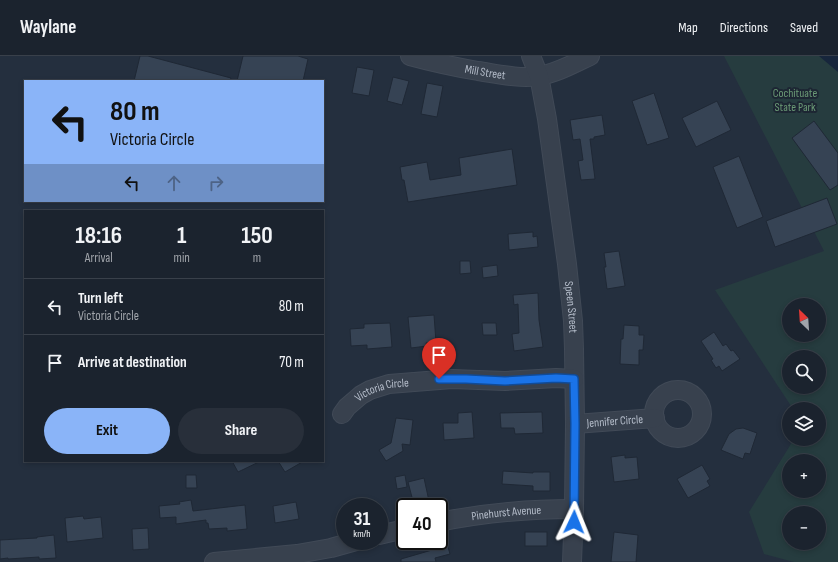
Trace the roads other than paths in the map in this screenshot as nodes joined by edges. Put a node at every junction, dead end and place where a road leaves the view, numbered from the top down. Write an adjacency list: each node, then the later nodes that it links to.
1 (410, 56): 4 (street, Mill Street)
2 (531, 56): 4 (street, Speen Street)
3 (590, 56): 4 (street, Mill Street)
4 (538, 76): 5 (street, Speen Street)
5 (574, 379): 6 (street, Victoria Circle); 8 (street, Speen Street)
6 (342, 414)
7 (655, 418): 8 (street, Jennifer Circle)
8 (575, 424): 9 (street, Speen Street)
9 (574, 509): 10 (street, Pinehurst Avenue); 14 (street, Speen Street)
10 (448, 521)
11 (336, 549): 12 (street)
12 (314, 557): 13 (street)
13 (214, 562)
14 (572, 562)

